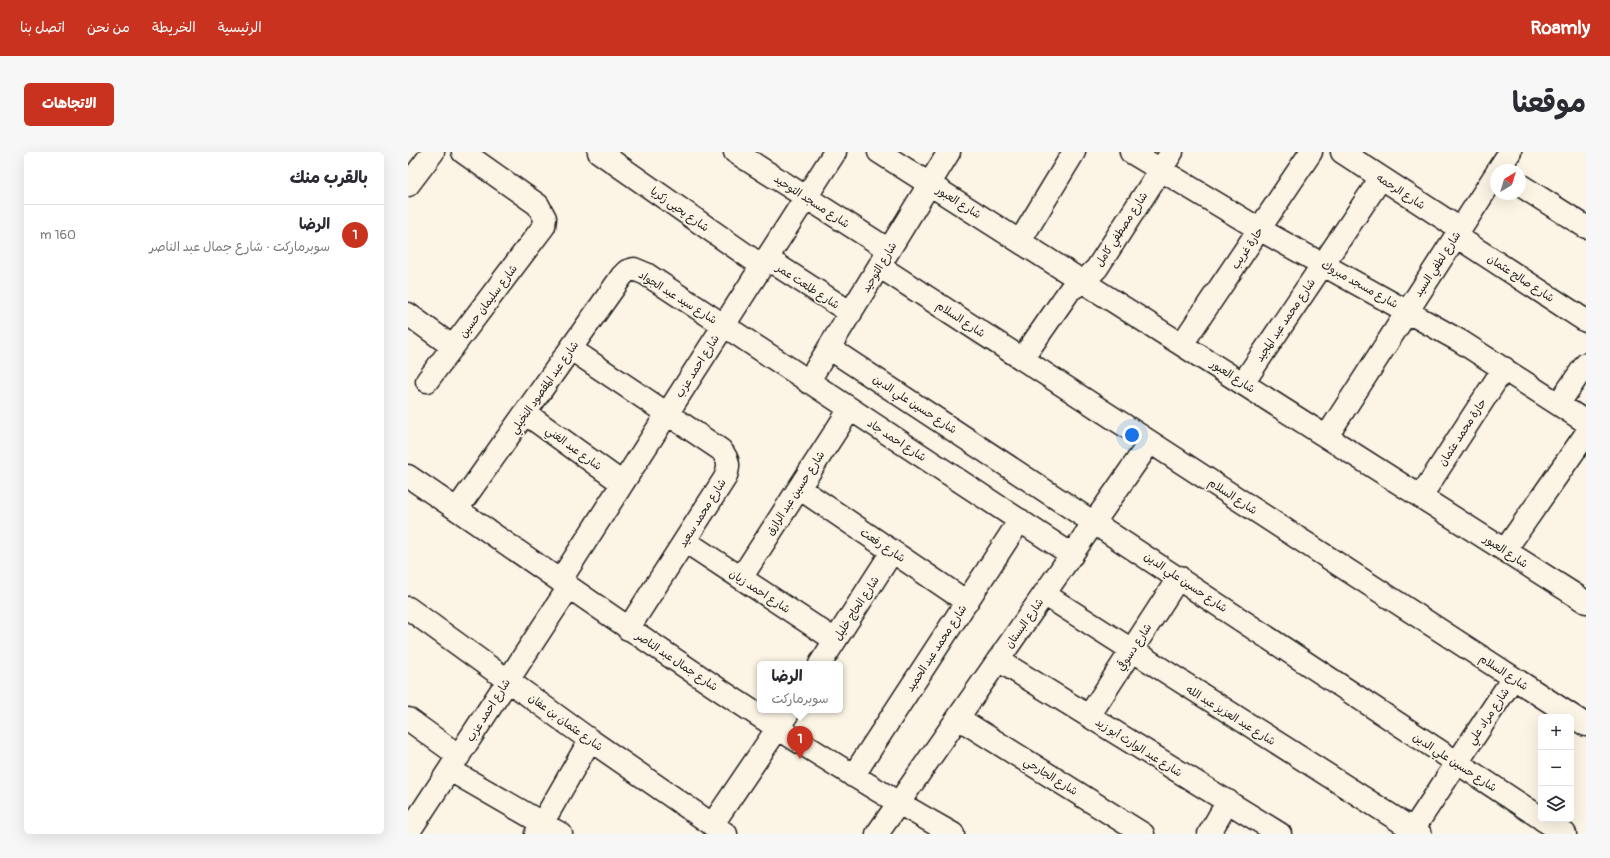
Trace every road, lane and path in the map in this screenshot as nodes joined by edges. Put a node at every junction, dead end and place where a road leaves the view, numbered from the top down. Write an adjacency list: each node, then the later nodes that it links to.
1 (432, 152): 19 (street)
2 (463, 152): 37 (street, شارع سليمان حسين)
3 (599, 152): 27 (street, شارع يحيى زكريا)
4 (735, 152): 21 (street, شارع مسجد التوحيد)
5 (836, 152): 21 (street, شارع احمد عزب)
6 (879, 152): 18 (street, شارع العبور)
7 (949, 152): 18 (street, شارع التوحيد)
8 (1074, 152): 25 (street)
9 (1130, 152): 15 (street, شارع مسجد مبروك)
10 (1172, 152): 15 (street, شارع مصطفي كامل)
11 (1312, 152): 23 (street, حارة غريب)
12 (1342, 152): 16 (street, شارع الرحمه)
13 (1510, 152): 14 (street)
14 (1502, 164)
15 (1159, 170): 23 (street, شارع مسجد مبروك); 30 (street, شارع مصطفي كامل)
16 (1381, 178): 24 (street, شارع الرحمه); 28 (street, شارع محمد عبد المجيد)
17 (1490, 183): 24 (street, شارع لطفي السيد)
18 (930, 184): 25 (street, شارع العبور); 26 (street, شارع التوحيد)
19 (408, 185)
20 (1526, 189): 22 (street)
21 (806, 197): 26 (street, شارع مسجد التوحيد); 27 (street, شارع احمد عزب)
22 (1586, 227)
23 (1259, 229): 28 (street, شارع مسجد مبروك); 36 (street, حارة غريب)
24 (1458, 232): 31 (street, شارع لطفي السيد); 34 (street, شارع صالح عثمان)
25 (1020, 241): 30 (street, شارع العبور)
26 (884, 258): 32 (street, شارع التوحيد); 40 (street, شارع السلام)
27 (764, 262): 32 (street, شارع طلعت عمر); 35 (street, شارع احمد عزب)
28 (1323, 264): 31 (street, شارع مسجد مبروك); 45 (street, شارع محمد عبد المجيد)
29 (634, 269): 35 (street, شارع سيد عبد الجواد); 39 (street, شارع عبد المقصود النخيلي)
30 (1084, 281): 36 (street, شارع العبور); 40 (street, شارع مصطفي كامل)
31 (1408, 311): 42 (street, شارع مسجد مبروك); 52 (street, شارع لطفي السيد)
32 (851, 313): 38 (street, شارع التوحيد)
33 (408, 314): 37 (street)
34 (1586, 320)
35 (723, 325): 44 (street, شارع احمد جاد); 49 (street, شارع احمد عزب)
36 (1182, 344): 45 (street, شارع العبور)
37 (453, 346): 43 (street, شارع سليمان حسين)
38 (830, 348): 44 (street, شارع التوحيد); 60 (street, شارع حسين علي الدين)
39 (571, 349): 48 (street, شارع عبد المقصود النخيلي); 49 (street)
40 (1022, 359): 53 (street, شارع السلام)
41 (1586, 364): 46 (street)
42 (1504, 368): 46 (street, شارع مسجد مبروك); 57 (street, حارة محمد عثمان)
43 (427, 381)
44 (808, 382): 47 (street, شارع احمد جاد)
45 (1243, 383): 52 (street, شارع العبور)
46 (1559, 403): 50 (street, شارع مسجد مبروك)
47 (850, 409): 56 (street, شارع حسين عبد الرازق); 59 (street, شارع احمد جاد)
48 (525, 413): 55 (street, شارع عبد الغني); 58 (street, شارع عبد المقصود النخيلي)
49 (667, 413): 55 (street, شارع احمد عزب); 61 (street, شارع محمد سعيد)
50 (1586, 422)
51 (1586, 434): 62 (street)
52 (1327, 436): 57 (street, شارع العبور)
53 (1150, 442): 60 (street, شارع البستان); 77 (street, شارع السلام)
54 (408, 476): 58 (street, شارع جمال عبد الناصر)
55 (622, 483): 67 (street, شارع احمد عزب)
56 (799, 488): 63 (street, شارع رفعت); 66 (street, شارع حسين عبد الرازق)
57 (1421, 496): 62 (street, شارع العبور)
58 (457, 509): 67 (street, شارع جمال عبد الناصر)
59 (1020, 520): 64 (street, شارع احمد جاد); 69 (street, شارع محمد عبد الحميد)
60 (1094, 522): 64 (street, شارع البستان); 65 (street, شارع حسين علي الدين)
61 (685, 541): 66 (street, شارع احمد زيان); 72 (street, شارع محمد سعيد)
62 (1505, 550): 70 (street, شارع العبور)
63 (892, 552): 69 (street, شارع رفعت); 73 (street, شارع الحاج خليل)
64 (1072, 555): 68 (street, شارع البستان)
65 (1179, 577): 74 (street, شارع دسوقي); 87 (street, شارع حسين علي الدين)
66 (741, 578): 73 (street, شارع احمد زيان)
67 (565, 584): 72 (street, شارع جمال عبد الناصر); 78 (street, شارع احمد عزب)
68 (1044, 594): 74 (street, شارع عبد العزيز عبد الله); 75 (street, شارع البستان)
69 (967, 602): 88 (street, شارع محمد عبد الحميد)
70 (1586, 602)
71 (408, 608): 78 (street, شارع عثمان بن عفان)
72 (628, 628): 84 (street, شارع جمال عبد الناصر)
73 (835, 640): 76 (street, شارع الحاج خليل)
74 (1131, 652): 80 (street, شارع دسوقي); 96 (street, شارع عبد العزيز عبد الله)
75 (998, 660): 80 (street, شارع عبد الوارث أبو زيد); 82 (street, شارع البستان)
76 (822, 661)
77 (1514, 678): 83 (street, شارع السلام); 87 (street, شارع مراد علي)
78 (507, 680): 85 (street, شارع عثمان بن عفان); 86 (street, شارع احمد عزب)
79 (788, 713): 84 (street)
80 (1089, 716): 89 (street, شارع عبد الوارث أبو زيد)
81 (408, 718): 86 (street)
82 (958, 718): 90 (street, شارع البستان); 100 (street, شارع الجارحي)
83 (1586, 725)
84 (778, 728): 88 (street, شارع جمال عبد الناصر); 94 (street)
85 (590, 740): 93 (street); 94 (street, شارع عثمان بن عفان)
86 (454, 763): 93 (street); 95 (street, شارع احمد عزب)
87 (1456, 763): 91 (street, شارع حسين علي الدين); 96 (street, شارع مراد علي)
88 (853, 776): 90 (street, شارع جمال عبد الناصر)
89 (1228, 802): 101 (street); 102 (street, شارع عبد الوارث أبو زيد)
90 (898, 804): 98 (street, شارع البستان); 99 (street, شارع جمال عبد الناصر)
91 (1538, 816)
92 (1547, 822): 103 (street, شارع حسين علي الدين)
93 (539, 828): 97 (street)
94 (719, 830)
95 (410, 833)
96 (1414, 833)
97 (561, 834)
98 (877, 834)
99 (953, 834)
100 (1143, 834)
101 (1209, 834)
102 (1280, 834)
103 (1565, 834)

